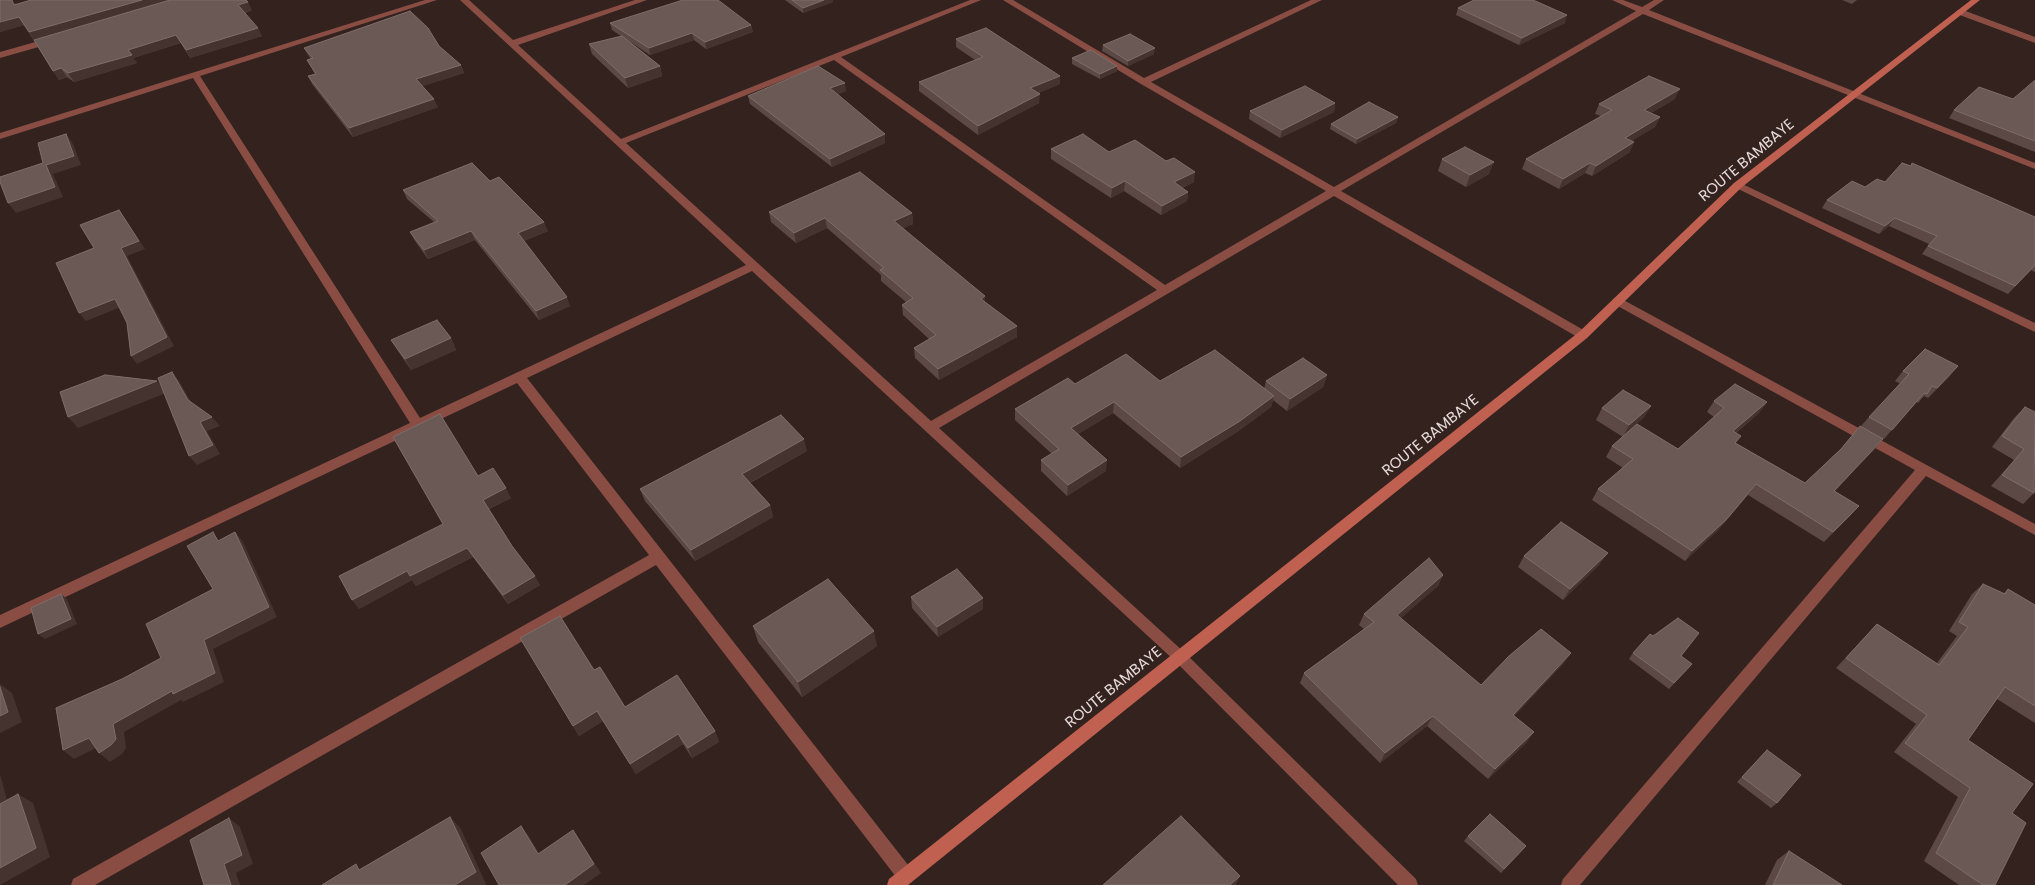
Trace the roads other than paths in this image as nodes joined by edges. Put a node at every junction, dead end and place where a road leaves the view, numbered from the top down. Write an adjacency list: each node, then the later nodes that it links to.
1 (433, 0): 17 (street)
2 (464, 0): 14 (street)
3 (643, 0): 14 (street)
4 (977, 0): 16 (street)
5 (1007, 0): 18 (street)
6 (1318, 0): 18 (street)
7 (1616, 0): 10 (street)
8 (1660, 0): 10 (street)
9 (1976, 0): 11 (street, ROUTE BAMBAYE)
10 (1642, 10): 19 (street); 24 (street)
11 (1960, 12): 13 (street); 19 (street, ROUTE BAMBAYE)
12 (67, 36): 15 (street)
13 (2035, 40)
14 (511, 44): 21 (street)
15 (0, 55)
16 (835, 57): 21 (street); 26 (street)
17 (195, 75): 20 (street); 31 (street)
18 (1144, 82): 24 (street)
19 (1856, 94): 22 (street); 23 (street, ROUTE BAMBAYE)
20 (0, 136)
21 (619, 143): 25 (street)
22 (2035, 166)
23 (1738, 185): 27 (street, ROUTE BAMBAYE); 28 (street)
24 (1334, 191): 26 (street); 29 (street)
25 (754, 266): 30 (street); 32 (street)
26 (1164, 290): 32 (street)
27 (1618, 301): 29 (street, ROUTE BAMBAYE); 33 (street)
28 (2035, 328)
29 (1583, 335): 37 (street, ROUTE BAMBAYE)
30 (519, 377): 31 (street); 35 (street)
31 (418, 425): 36 (street)
32 (930, 428): 37 (street)
33 (1924, 470): 34 (street); 41 (street)
34 (2035, 530)
35 (658, 557): 38 (street); 39 (street)
36 (1, 617)
37 (1180, 657): 38 (street, ROUTE BAMBAYE); 40 (street)
38 (900, 881)
39 (79, 885)
40 (1410, 885)
41 (1569, 885)

